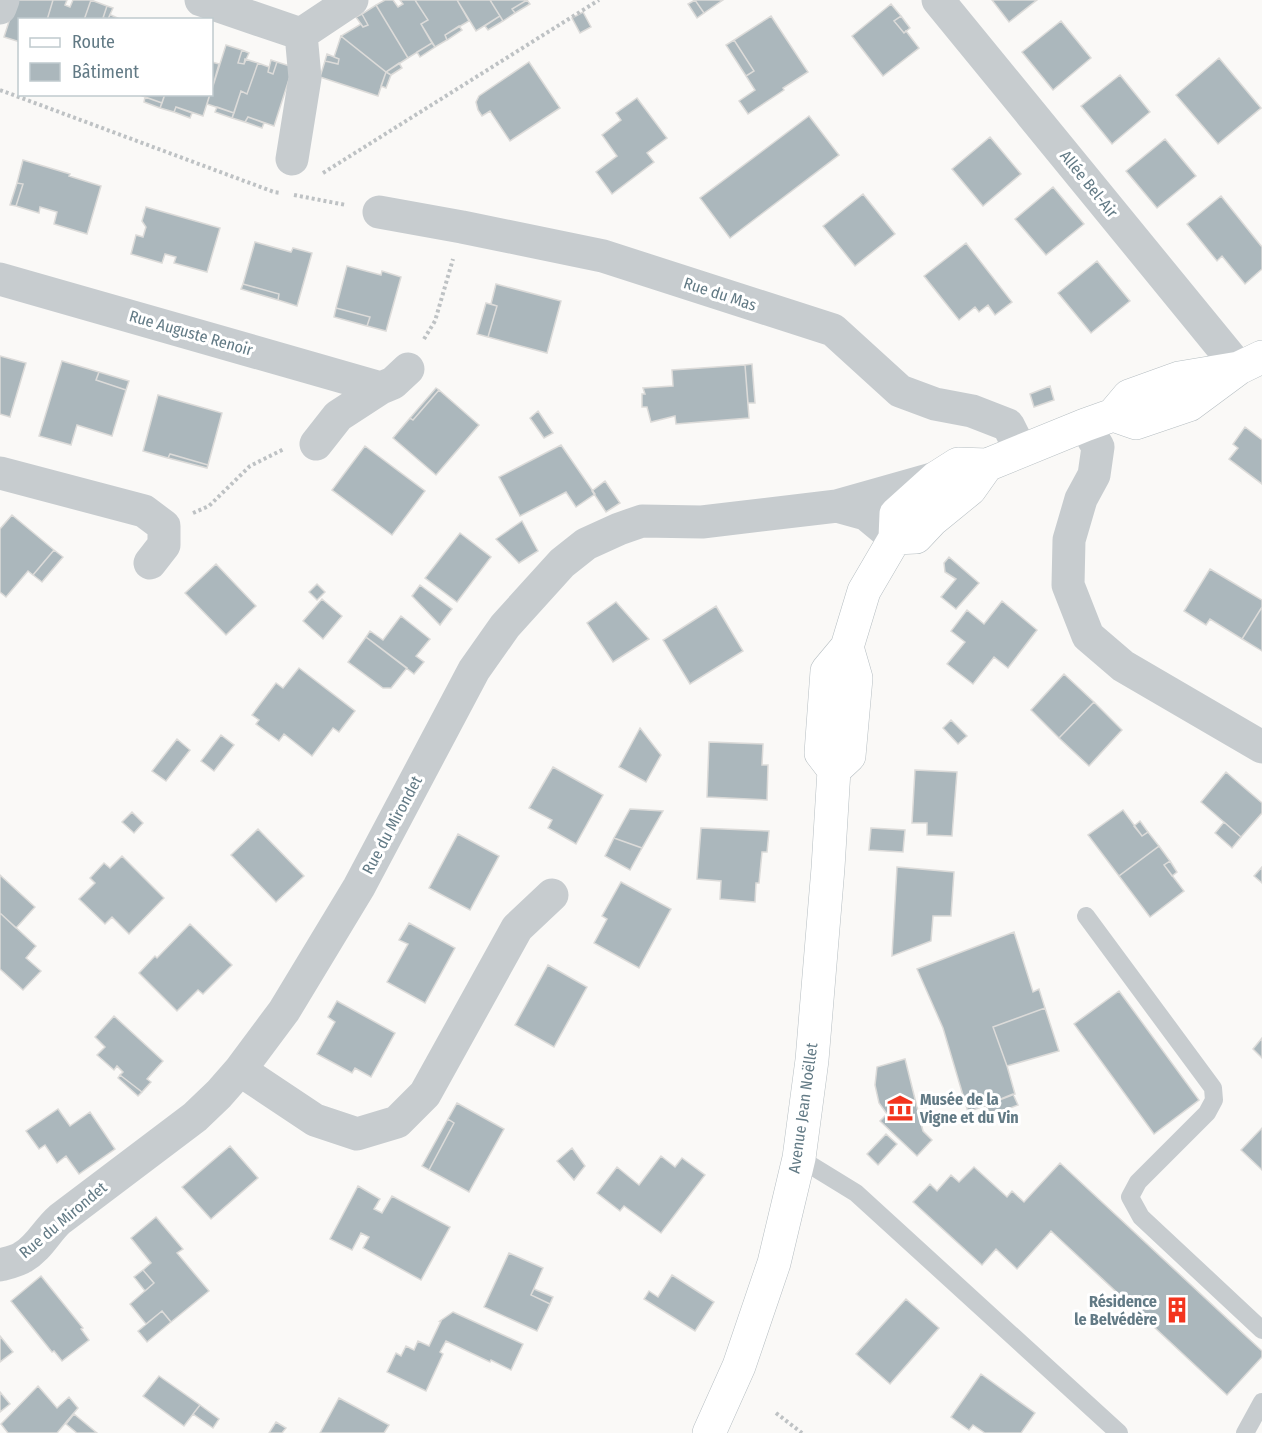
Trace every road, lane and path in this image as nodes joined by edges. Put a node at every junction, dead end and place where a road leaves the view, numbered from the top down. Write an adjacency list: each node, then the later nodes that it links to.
1 (3, 0): 6 (street)
2 (201, 0): 7 (street)
3 (352, 0): 7 (street)
4 (599, 0): 9 (path)
5 (938, 0): 14 (street, Allée Bel-Air)
6 (0, 8)
7 (301, 34): 9 (street)
8 (0, 90): 10 (path)
9 (303, 174): 10 (path)
10 (289, 194): 11 (path)
11 (379, 212): 12 (street, Rue du Mas)
12 (462, 227): 15 (path); 19 (street, Rue du Mas)
13 (0, 279): 16 (street, Rue Auguste Renoir)
14 (1250, 362): 17 (main road, Avenue Jean Noëllet)
15 (408, 369): 16 (street)
16 (381, 388): 18 (street)
17 (1099, 420): 19 (main road, Avenue Jean Noëllet); 27 (street)
18 (300, 447): 24 (path)
19 (1021, 451): 20 (main road, Avenue Jean Noëllet)
20 (987, 465): 22 (main road, Avenue Jean Noëllet); 25 (main road)
21 (0, 473): 24 (street)
22 (936, 478): 23 (street, Rue du Mirondet); 25 (main road, Avenue Jean Noëllet)
23 (837, 506): 25 (street, Rue du Mirondet); 30 (street, Rue du Mirondet)
24 (164, 526): 26 (street)
25 (895, 538): 31 (main road, Avenue Jean Noëllet)
26 (150, 563)
27 (1262, 747)
28 (552, 895): 30 (street)
29 (1086, 916): 33 (lane)
30 (240, 1070): 32 (street, Rue du Mirondet)
31 (799, 1158): 36 (main road, Avenue Jean Noëllet); 38 (lane)
32 (0, 1265)
33 (1262, 1330)
34 (1262, 1402): 39 (lane)
35 (776, 1413): 37 (path)
36 (708, 1433)
37 (802, 1433)
38 (1119, 1433)
39 (1245, 1433)

